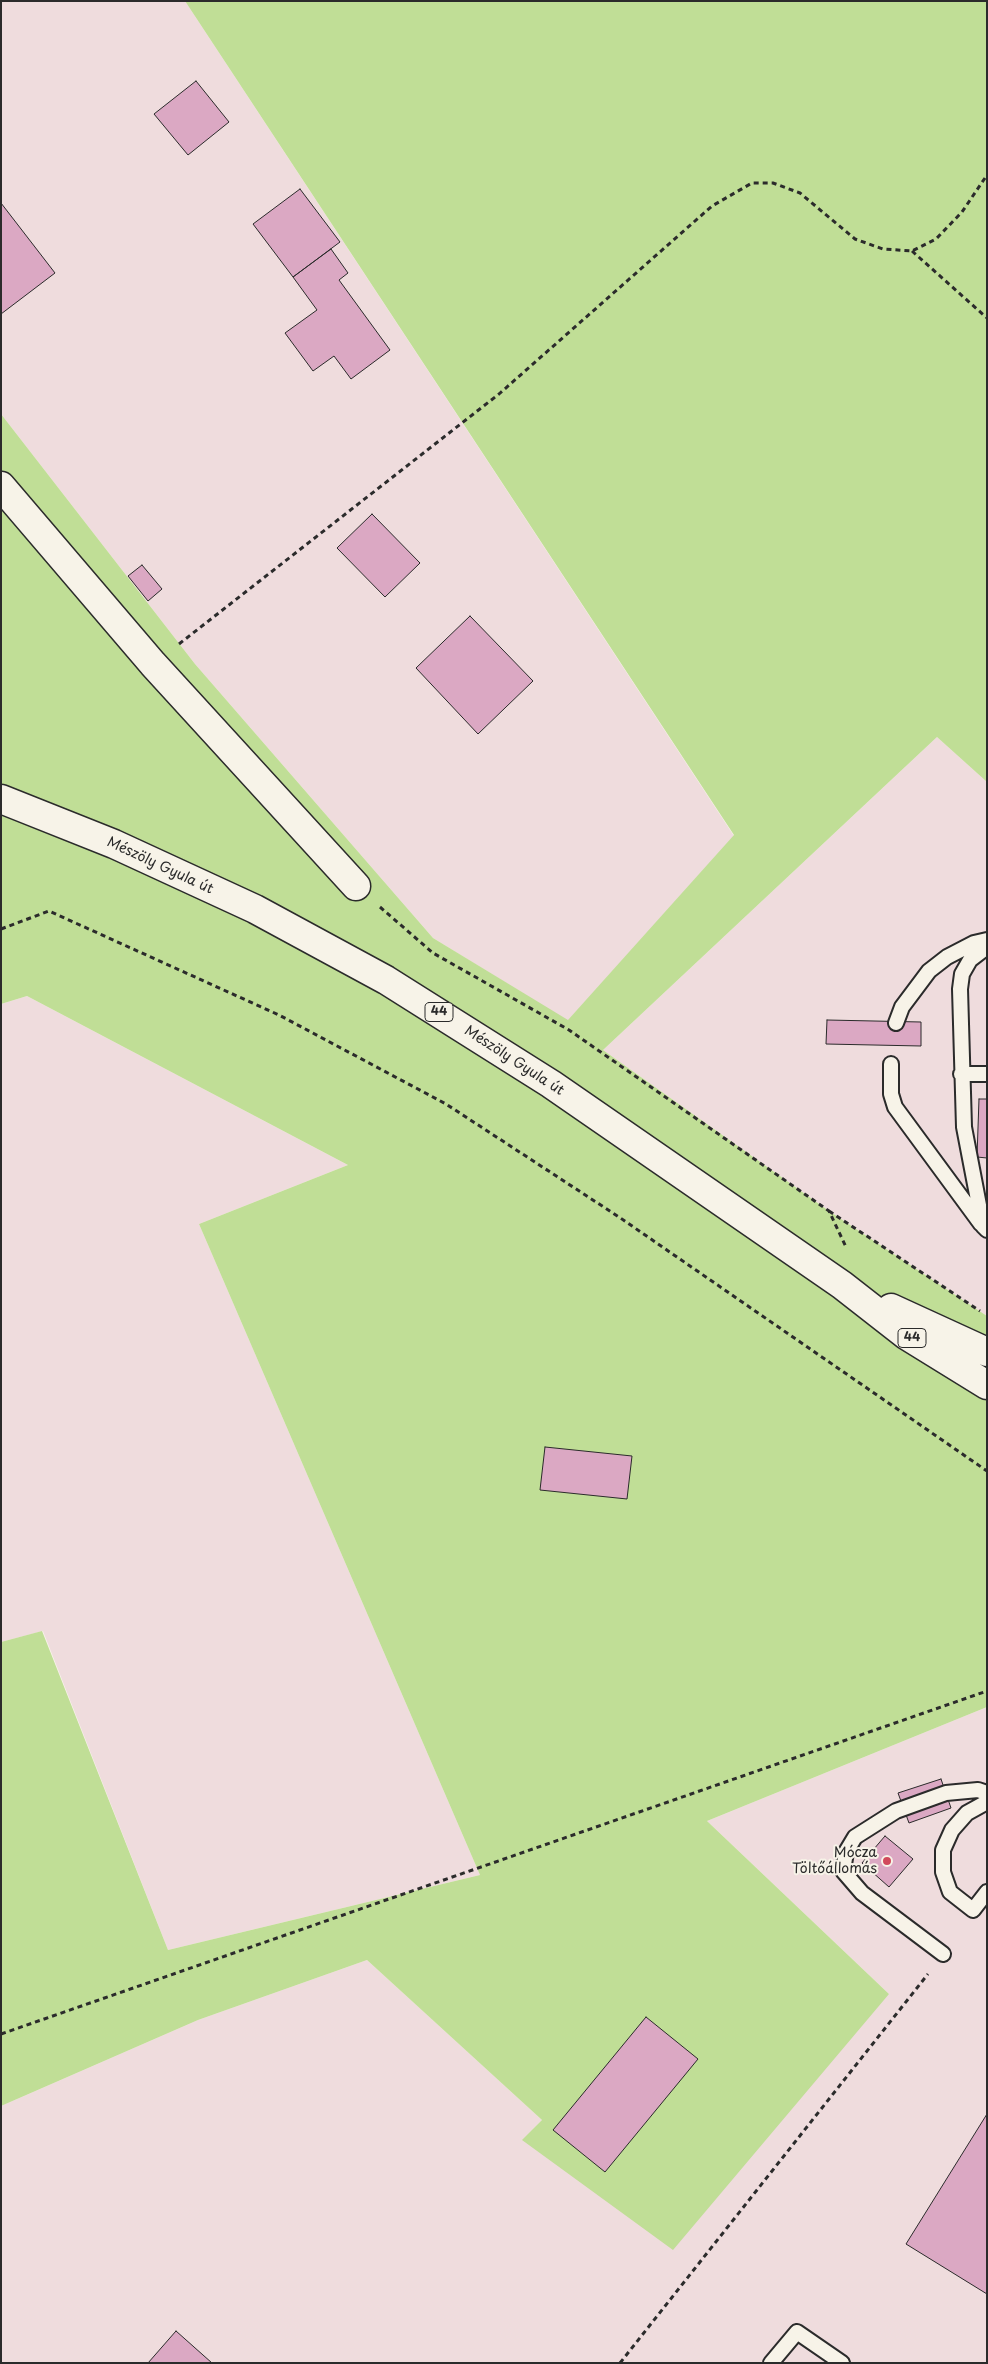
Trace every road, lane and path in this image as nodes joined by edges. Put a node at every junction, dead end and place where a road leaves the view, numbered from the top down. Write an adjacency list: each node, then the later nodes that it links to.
1 (987, 175): 2 (path)
2 (912, 251): 3 (path); 5 (path)
3 (987, 318)
4 (1, 486): 5 (main road)
5 (153, 664): 7 (main road)
6 (1, 799): 18 (main road, Mészöly Gyula út / 44)
7 (356, 886): 15 (path)
8 (1, 928): 22 (path)
9 (987, 940): 11 (lane)
10 (987, 947): 13 (lane)
11 (896, 1023)
12 (891, 1064): 16 (lane)
13 (961, 1074): 14 (lane); 16 (lane)
14 (987, 1074)
15 (829, 1211): 17 (path); 19 (path)
16 (985, 1228)
17 (850, 1250)
18 (842, 1285): 20 (main road, Mészöly Gyula út / 44); 21 (main road, Mészöly Gyula út / 44)
19 (987, 1316)
20 (987, 1352)
21 (987, 1385)
22 (987, 1471)
23 (987, 1691): 28 (path)
24 (987, 1793): 27 (lane)
25 (987, 1802): 26 (lane)
26 (987, 1892)
27 (943, 1954): 29 (path)
28 (1, 2034)
29 (620, 2363)
30 (771, 2363): 31 (lane)
31 (842, 2363)

